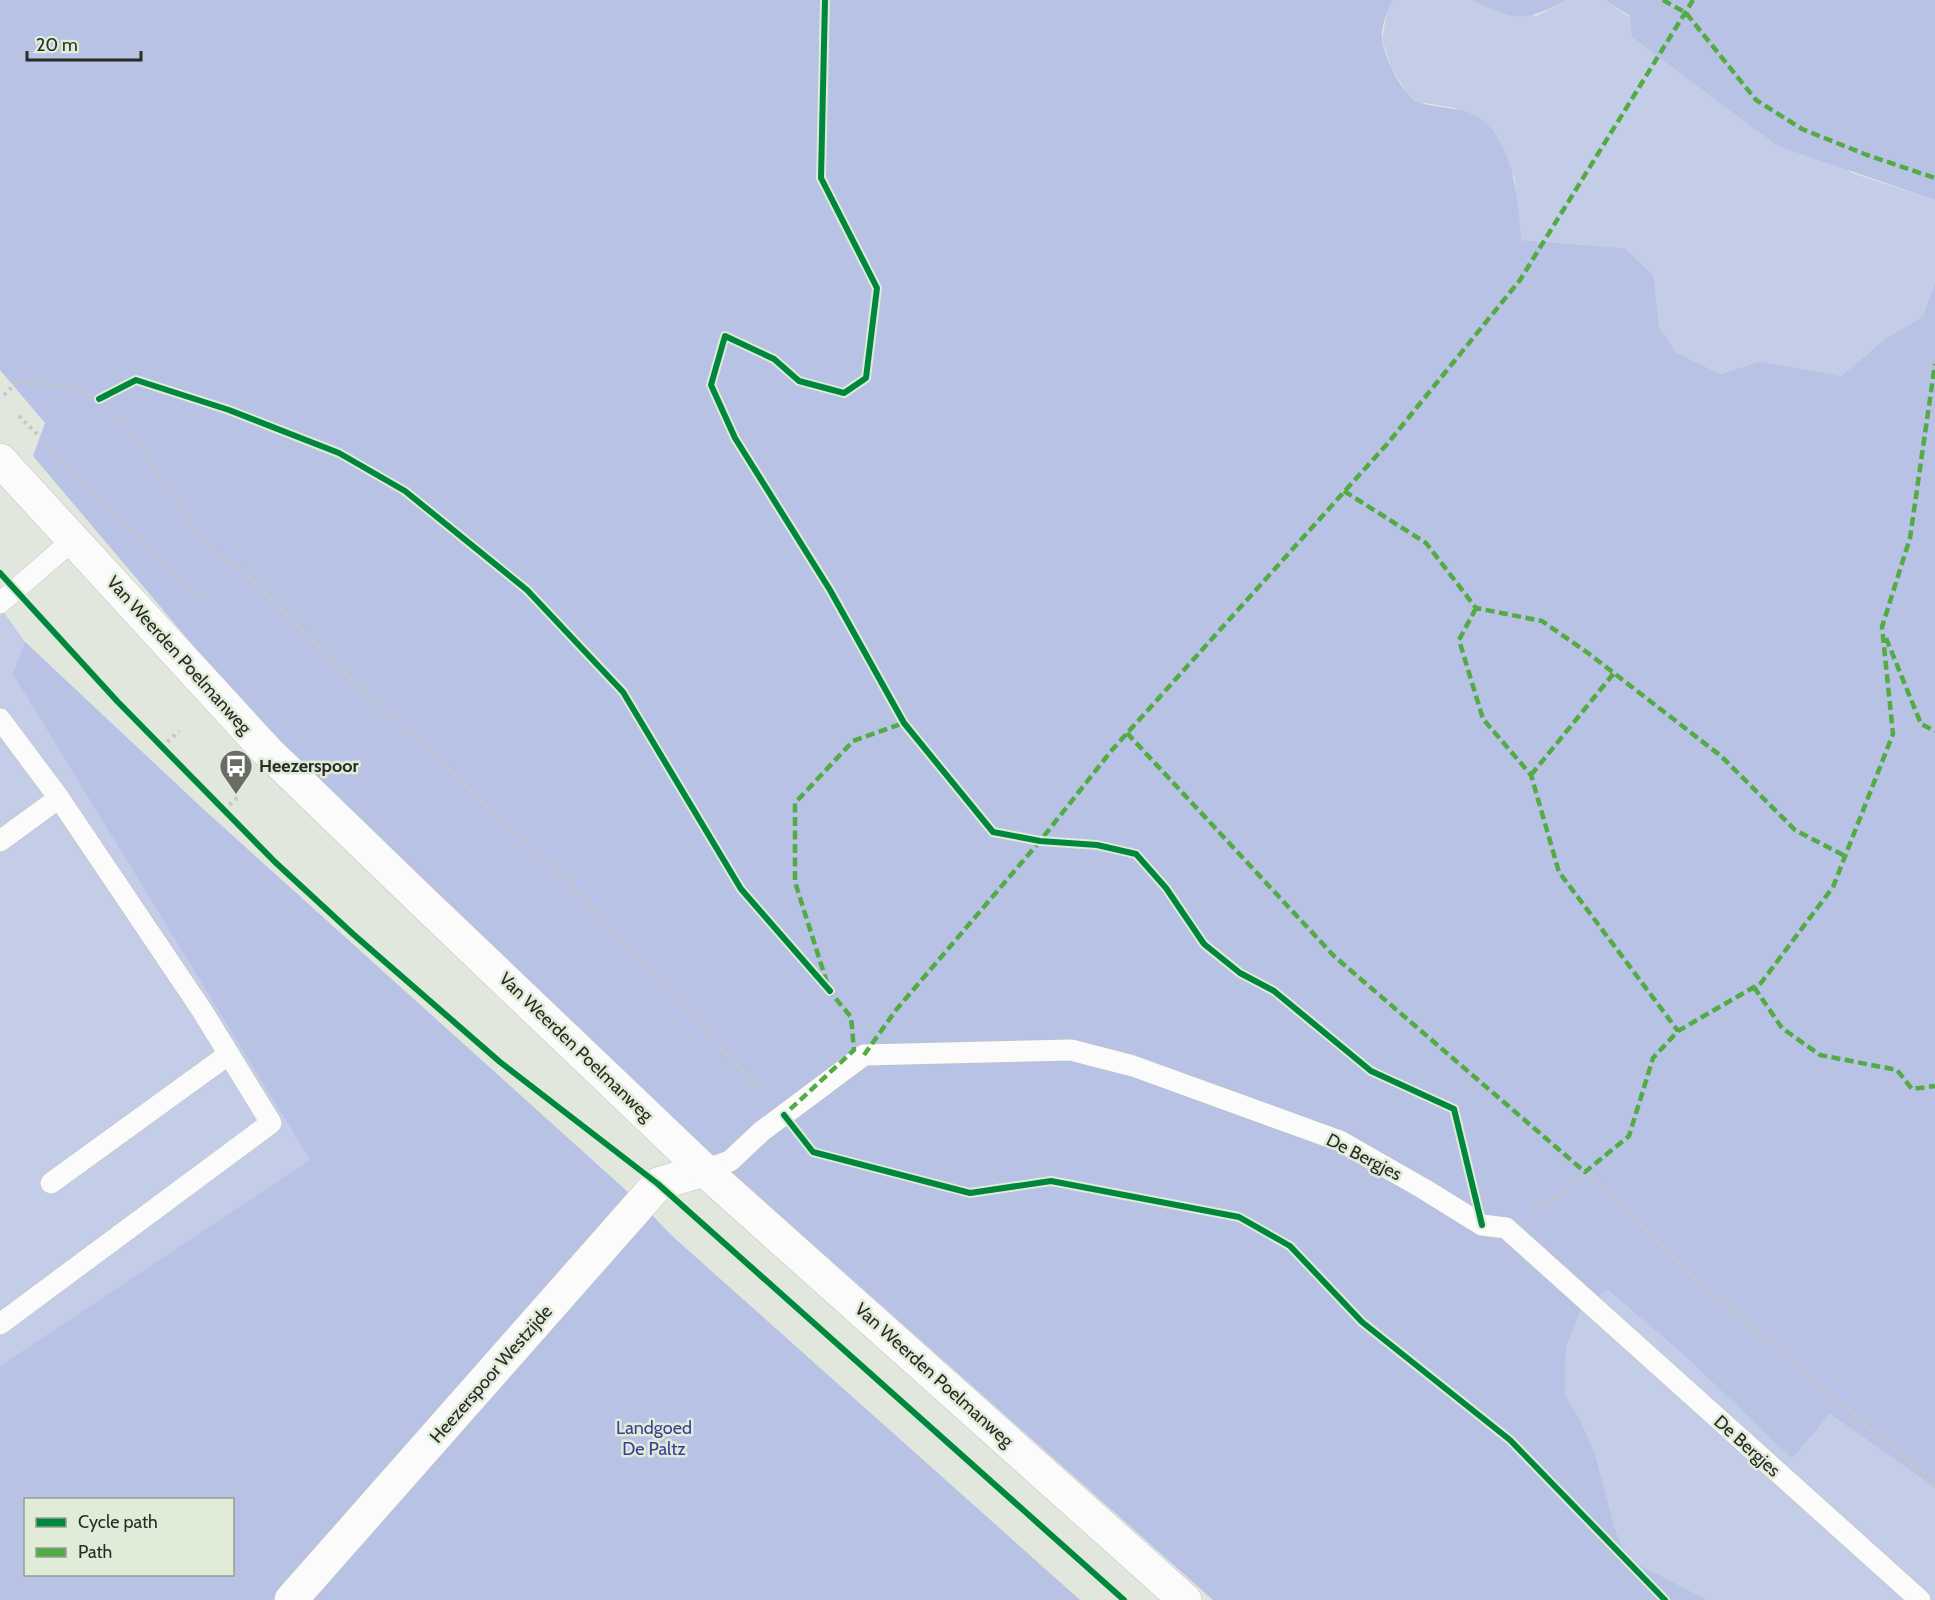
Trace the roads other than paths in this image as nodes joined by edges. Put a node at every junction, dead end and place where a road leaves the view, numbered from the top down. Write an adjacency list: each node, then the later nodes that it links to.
1 (0, 460): 2 (main road, Van Weerden Poelmanweg)
2 (74, 539): 3 (lane); 8 (main road, Van Weerden Poelmanweg)
3 (0, 603)
4 (2, 725): 5 (lane)
5 (59, 798): 6 (lane); 7 (lane)
6 (0, 841)
7 (229, 1054): 9 (lane); 10 (lane)
8 (704, 1170): 11 (main road, Heezerspoor Westzijde); 12 (main road, Van Weerden Poelmanweg); 13 (lane, De Bergjes)
9 (51, 1183)
10 (0, 1324)
11 (291, 1600)
12 (1185, 1600)
13 (1920, 1600)

